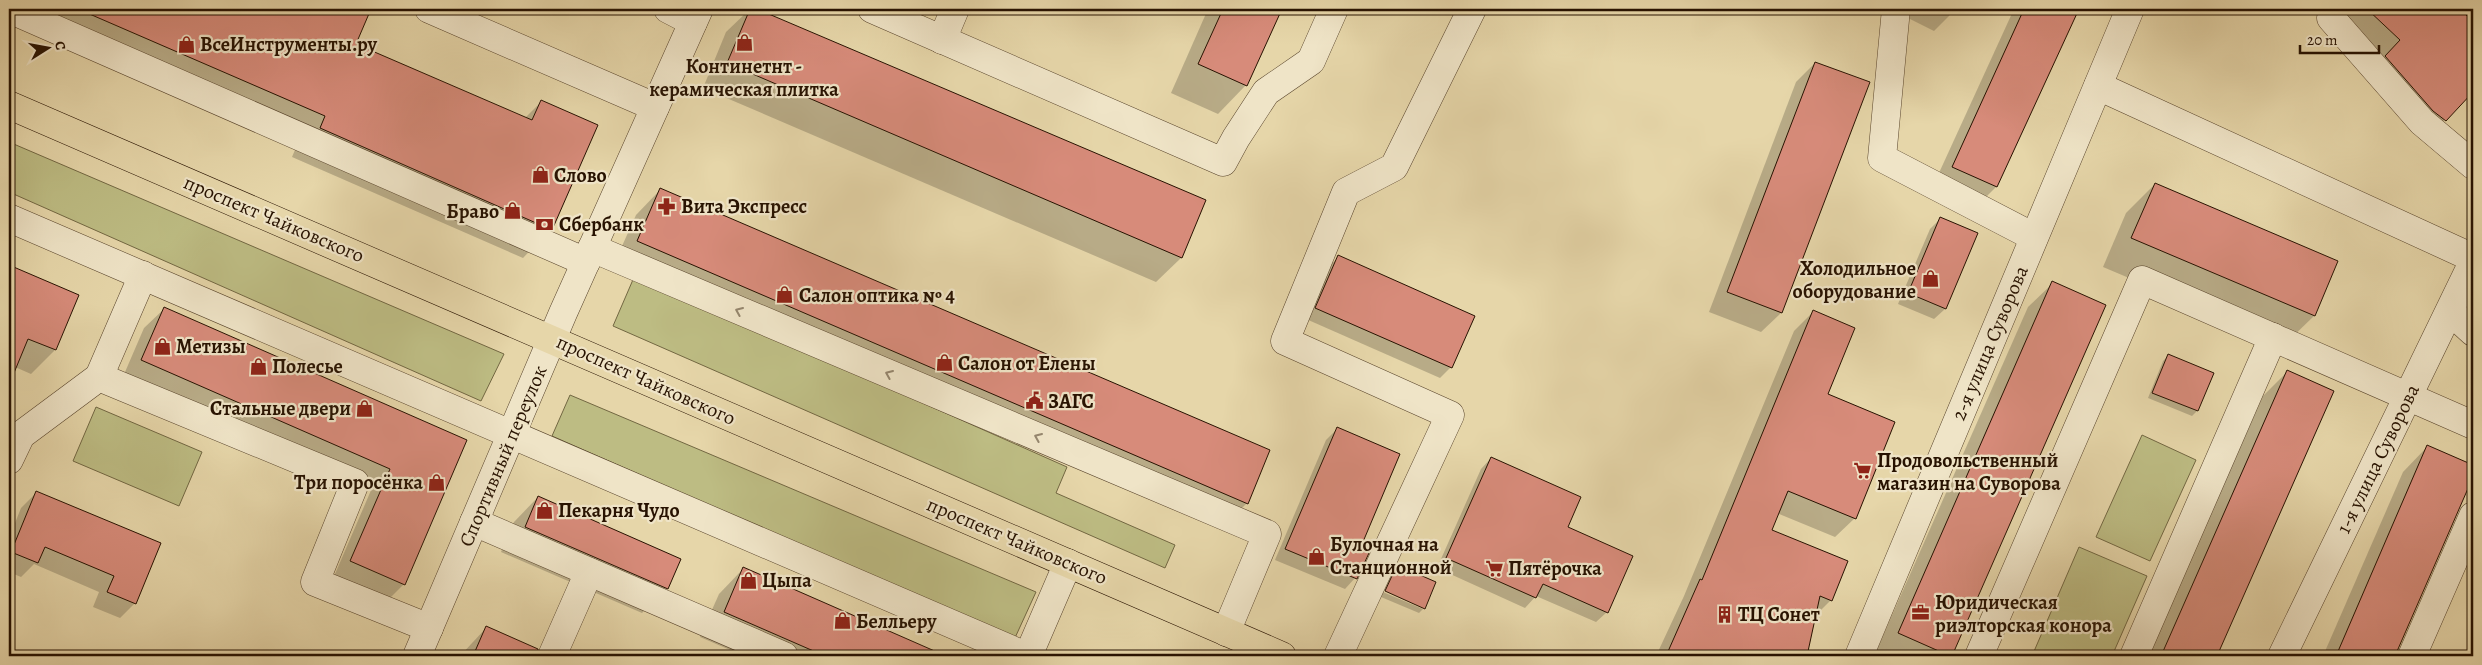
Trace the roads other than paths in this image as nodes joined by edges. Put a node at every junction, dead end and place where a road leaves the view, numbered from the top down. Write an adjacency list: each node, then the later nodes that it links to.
1 (9, 9): 19 (street)
2 (429, 9): 15 (street)
3 (668, 9): 10 (street)
4 (872, 9): 12 (street)
5 (954, 9): 12 (street)
6 (1334, 9): 12 (street)
7 (1472, 9): 44 (street)
8 (1896, 9): 18 (street)
9 (2130, 9): 13 (street, 2-я улица Суворова)
10 (696, 16): 15 (street, Спортивный переулок)
11 (2331, 18): 16 (street)
12 (942, 40)
13 (2098, 86): 18 (street, 2-я улица Суворова); 20 (street)
14 (9, 105): 26 (main road, проспект Чайковского)
15 (655, 107): 19 (street, Спортивный переулок)
16 (2473, 165)
17 (9, 218): 22 (street)
18 (2034, 237): 38 (street, 2-я улица Суворова)
19 (589, 255): 26 (street, Спортивный переулок); 37 (street, one-way to 19)
20 (2473, 258)
21 (2473, 262): 23 (street, 1-я улица Суворова)
22 (143, 275): 27 (street); 30 (street)
23 (2450, 311): 24 (street); 28 (street, 1-я улица Суворова)
24 (2473, 332)
25 (2273, 337): 28 (street); 45 (street); 46 (street)
26 (552, 339): 30 (street, Спортивный переулок); 34 (main road, проспект Чайковского)
27 (99, 377): 31 (street); 36 (street)
28 (2408, 396): 29 (street); 47 (street, 1-я улица Суворова)
29 (2473, 425)
30 (512, 434): 33 (street, Спортивный переулок); 42 (street)
31 (9, 460)
32 (2473, 516): 48 (street)
33 (474, 522): 35 (street); 36 (street, Спортивный переулок)
34 (1068, 563): 37 (main road, проспект Чайковского); 42 (street)
35 (589, 572): 40 (street); 41 (street)
36 (429, 628): 39 (street, Спортивный переулок)
37 (1226, 632): 43 (main road, проспект Чайковского)
38 (1865, 654)
39 (417, 656)
40 (552, 656)
41 (784, 656)
42 (1027, 656)
43 (1282, 656)
44 (1338, 656)
45 (1979, 656)
46 (2134, 656)
47 (2282, 656)
48 (2412, 656)

